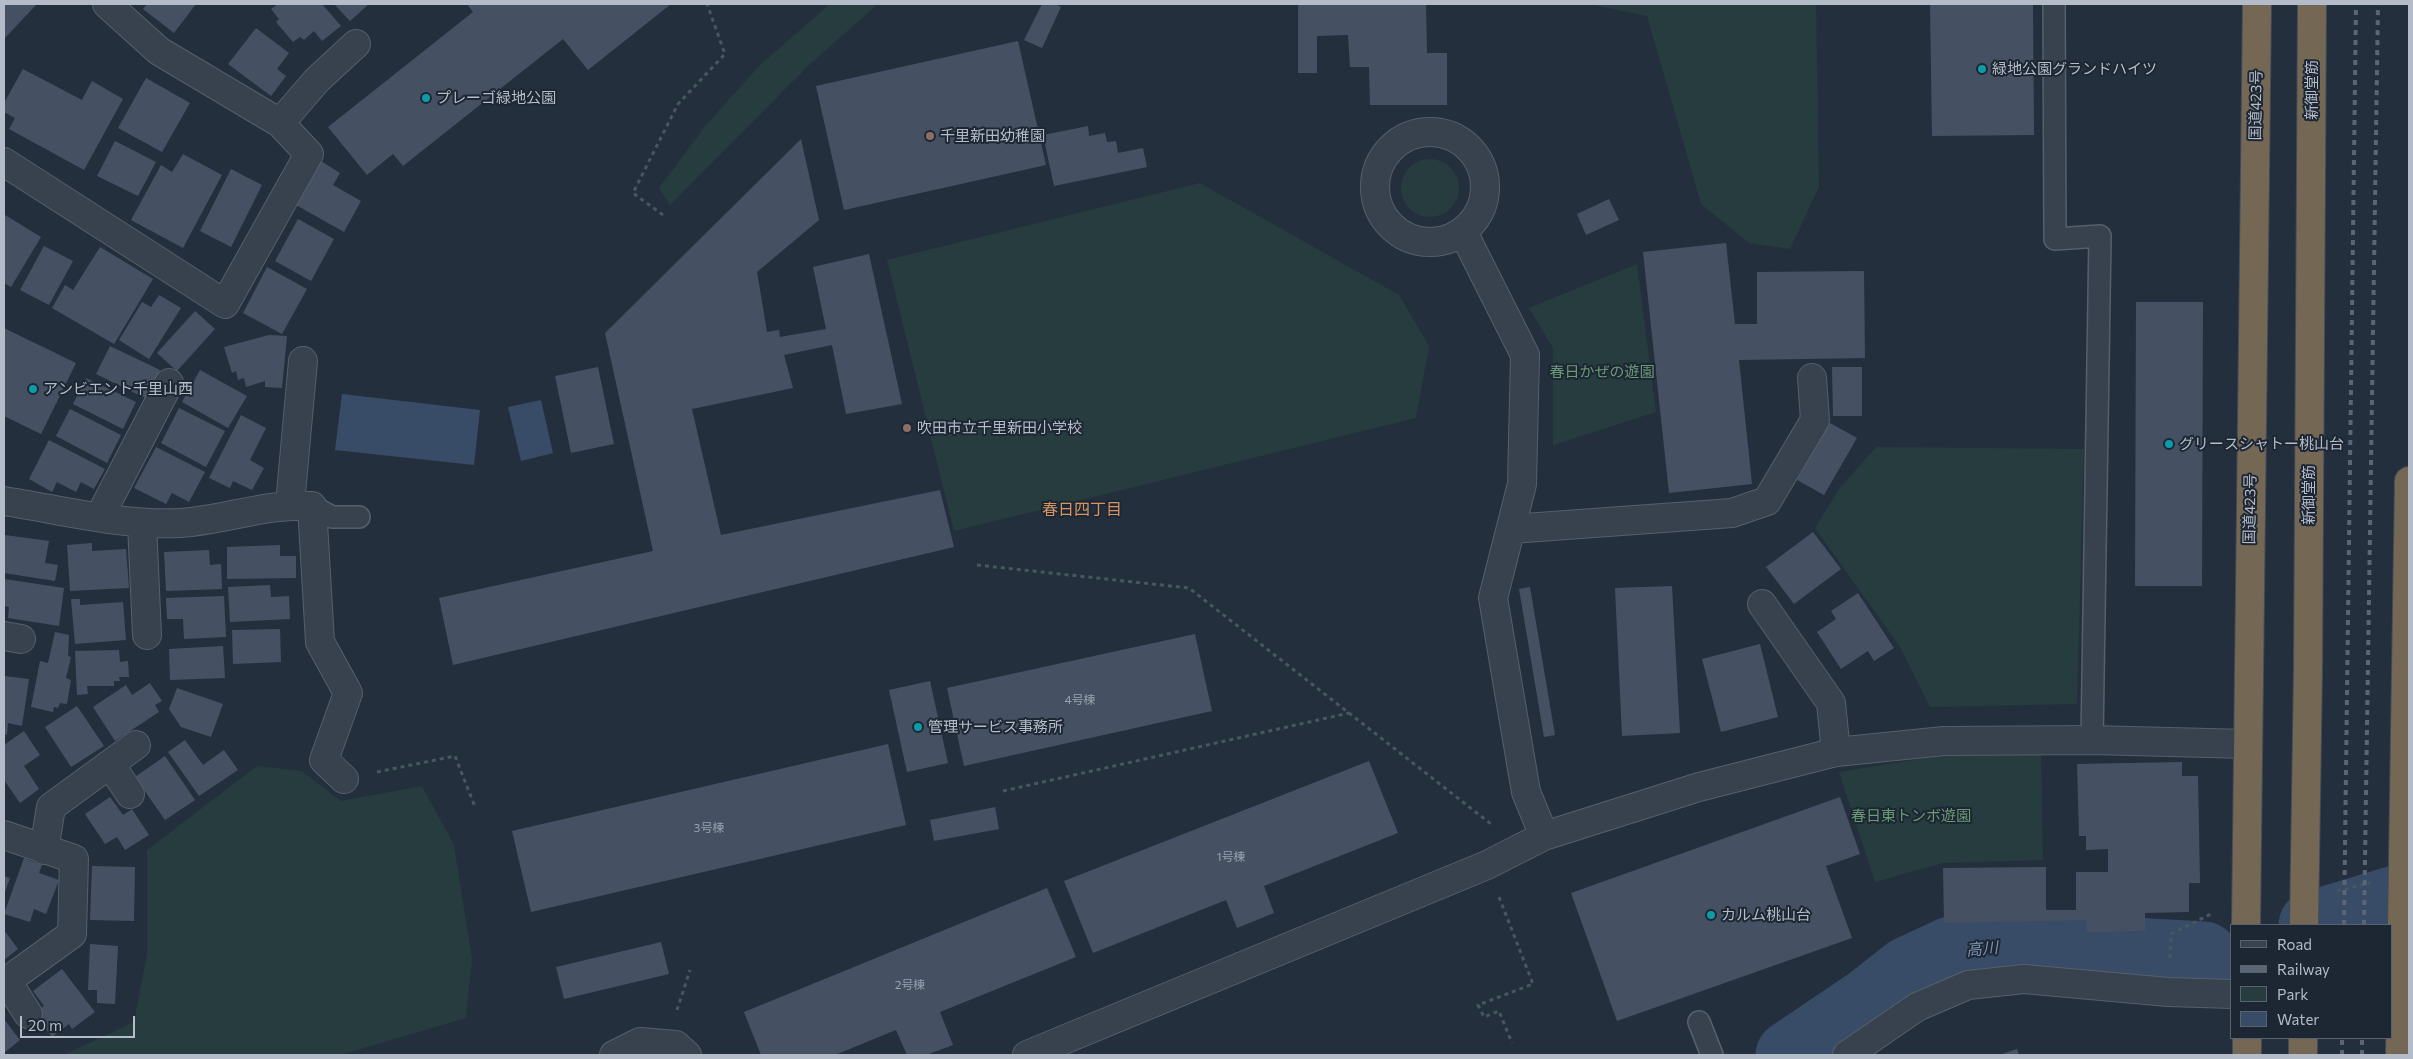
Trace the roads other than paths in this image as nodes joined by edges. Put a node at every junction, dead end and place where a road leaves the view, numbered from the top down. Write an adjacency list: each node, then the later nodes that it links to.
1 (107, 4): 6 (street)
2 (2054, 4): 21 (lane)
3 (2257, 4): 22 (highway, 国道423号)
4 (2312, 4): 32 (highway, 新御堂筋, bridge)
5 (356, 44): 6 (street)
6 (280, 123): 7 (street)
7 (4, 162)
8 (1463, 232): 8 (street); 18 (street)
9 (303, 361): 14 (street)
10 (1812, 378): 18 (street)
11 (169, 383): 15 (street)
12 (2409, 481): 46 (highway, bridge)
13 (4, 501): 15 (street)
14 (301, 505): 16 (lane); 17 (street); 26 (street)
15 (100, 516): 17 (street)
16 (359, 517)
17 (142, 523): 20 (street)
18 (1511, 529): 29 (street)
19 (1762, 604): 24 (street)
20 (147, 635)
21 (2092, 740): 22 (street); 24 (street)
22 (2247, 744): 31 (highway, 国道423号)
23 (136, 745): 25 (street)
24 (1836, 752): 29 (street)
25 (110, 764): 27 (street); 30 (street)
26 (344, 779)
27 (130, 794)
28 (4, 835): 30 (street)
29 (1544, 836): 41 (street)
30 (44, 850): 33 (street)
31 (2246, 924)
32 (2304, 924)
33 (5, 982): 35 (street)
34 (2230, 994): 43 (street)
35 (28, 1014)
36 (1699, 1022): 42 (lane)
37 (2247, 1039): 44 (highway)
38 (2303, 1039): 45 (highway)
39 (614, 1055): 40 (street)
40 (687, 1055)
41 (1027, 1055)
42 (1712, 1055)
43 (1847, 1055)
44 (2247, 1055)
45 (2302, 1055)
46 (2400, 1055)

